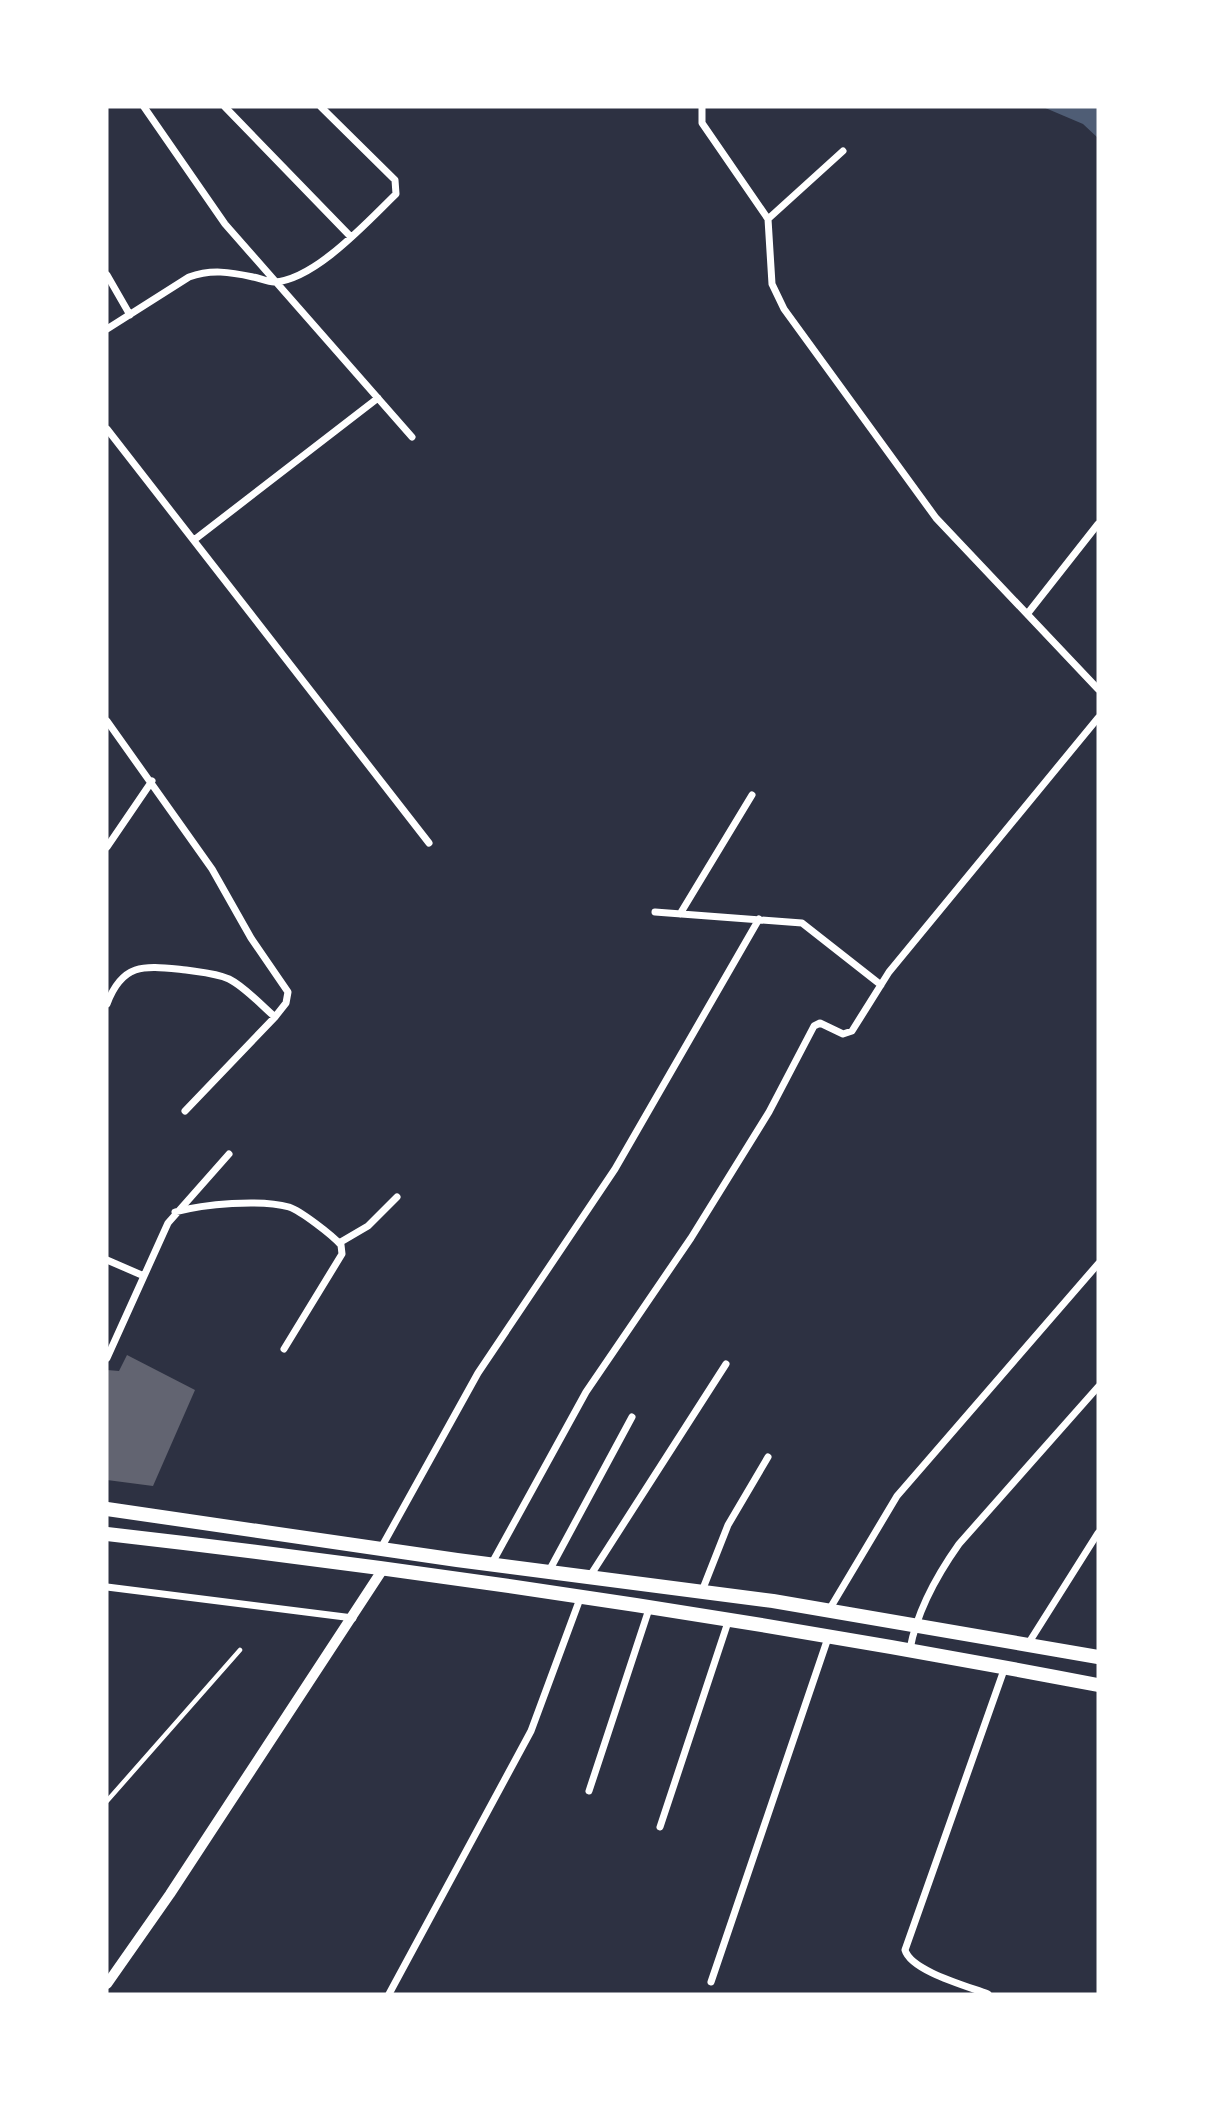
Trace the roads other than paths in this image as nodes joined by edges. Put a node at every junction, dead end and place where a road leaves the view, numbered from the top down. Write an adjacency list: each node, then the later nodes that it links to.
1 (144, 107): 9 (street)
2 (225, 107): 7 (street)
3 (321, 107): 7 (street)
4 (702, 107): 6 (street)
5 (843, 150): 6 (street)
6 (768, 219): 17 (street)
7 (351, 237): 9 (street)
8 (107, 275): 10 (street)
9 (274, 282): 10 (street); 12 (street)
10 (130, 315): 11 (street)
11 (107, 329)
12 (378, 398): 14 (street); 16 (street)
13 (107, 429): 16 (street)
14 (412, 437)
15 (1098, 524): 17 (street)
16 (194, 540): 23 (street)
17 (1028, 613): 18 (street)
18 (1098, 689)
19 (1098, 718): 28 (street)
20 (107, 721): 21 (street)
21 (152, 781): 24 (street); 30 (street)
22 (752, 796): 26 (street)
23 (429, 843)
24 (107, 847)
25 (655, 912): 26 (street)
26 (680, 914): 27 (street)
27 (759, 919): 28 (street); 48 (street)
28 (881, 985): 49 (street)
29 (107, 1004): 30 (street)
30 (275, 1017): 31 (street)
31 (185, 1111)
32 (229, 1154): 34 (street)
33 (397, 1197): 35 (street)
34 (175, 1212): 35 (street); 38 (street)
35 (339, 1243): 39 (street)
36 (107, 1261): 38 (street)
37 (1098, 1264): 57 (street)
38 (144, 1276): 40 (street)
39 (284, 1349)
40 (107, 1358)
41 (726, 1364): 52 (street)
42 (1098, 1387): 60 (street)
43 (632, 1417): 51 (street)
44 (768, 1457): 54 (street)
45 (107, 1509): 48 (highway)
46 (1098, 1532): 62 (street)
47 (107, 1534): 50 (highway)
48 (381, 1548): 49 (highway)
49 (492, 1563): 51 (highway)
50 (383, 1569): 55 (highway); 58 (street)
51 (549, 1571): 52 (highway)
52 (589, 1577): 54 (highway)
53 (107, 1587): 58 (street)
54 (702, 1592): 57 (highway)
55 (581, 1596): 56 (highway); 73 (street)
56 (650, 1606): 59 (highway); 68 (street)
57 (829, 1611): 60 (highway)
58 (353, 1618): 72 (street)
59 (729, 1619): 61 (highway); 70 (street)
60 (914, 1626): 62 (highway); 63 (street)
61 (829, 1635): 63 (highway); 71 (street)
62 (1028, 1644): 65 (highway)
63 (910, 1649): 66 (highway)
64 (240, 1650): 69 (lane)
65 (1098, 1657)
66 (1005, 1667): 67 (highway); 74 (street)
67 (1098, 1685)
68 (589, 1791)
69 (107, 1801)
70 (660, 1827)
71 (710, 1982)
72 (107, 1984)
73 (389, 1994)
74 (988, 1994)

